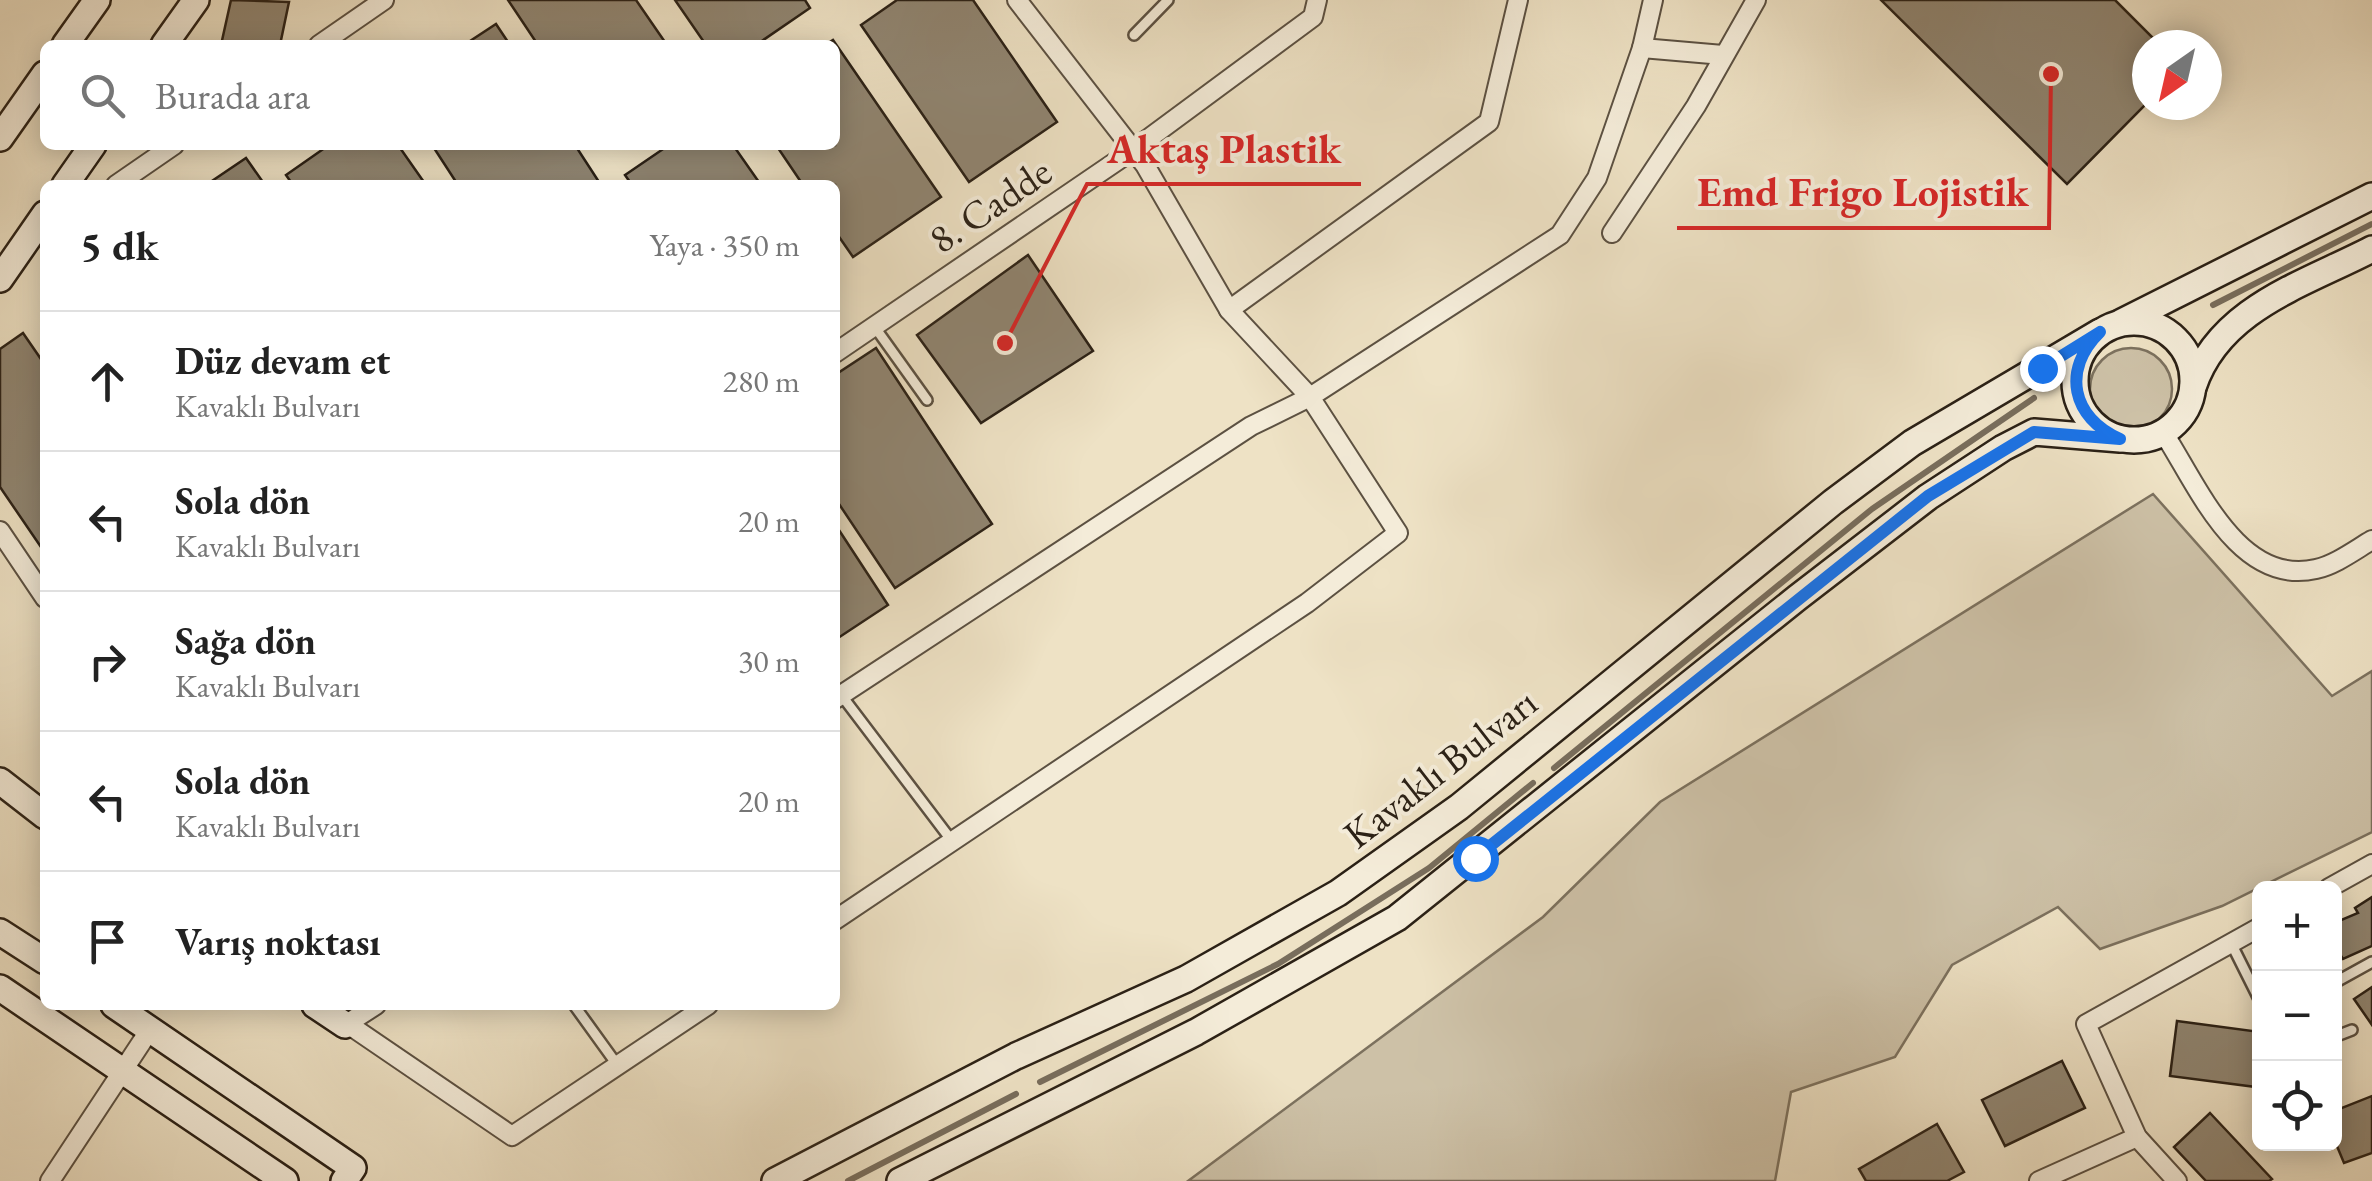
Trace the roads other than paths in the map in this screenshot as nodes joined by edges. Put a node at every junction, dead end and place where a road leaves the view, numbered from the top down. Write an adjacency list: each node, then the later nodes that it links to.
1 (96, 0): 11 (main road)
2 (196, 0): 12 (main road)
3 (384, 0): 13 (street)
4 (1018, 0): 20 (street)
5 (1168, 0): 10 (lane)
6 (1317, 0): 20 (street, 8. Cadde)
7 (1518, 0): 30 (street)
8 (1652, 0): 14 (street)
9 (1756, 0): 15 (street)
10 (1134, 35)
11 (68, 40)
12 (168, 40)
13 (326, 40)
14 (1642, 48): 15 (street); 35 (street)
15 (1723, 55): 25 (street)
16 (40, 81): 17 (main road)
17 (0, 138)
18 (90, 150): 21 (main road)
19 (167, 150): 22 (street)
20 (1133, 150): 30 (street); 31 (street, 8. Cadde)
21 (69, 180)
22 (123, 180)
23 (2372, 196): 32 (main road, Kavaklı Bulvarı)
24 (40, 221): 28 (main road)
25 (1612, 233)
26 (40, 237): 28 (street)
27 (2372, 249): 34 (main road)
28 (18, 252): 29 (main road)
29 (0, 279)
30 (1229, 310): 35 (street)
31 (874, 326): 33 (street, 8. Cadde); 36 (lane)
32 (2108, 328): 34 (main road); 38 (main road); 71 (main road, Kavaklı Bulvarı)
33 (840, 350)
34 (2193, 387): 37 (main road)
35 (1310, 397): 42 (street); 46 (street)
36 (926, 400)
37 (2163, 432): 38 (main road); 40 (street)
38 (2120, 439): 72 (main road)
39 (0, 530): 41 (street)
40 (2372, 540)
41 (40, 590)
42 (840, 696)
43 (840, 700): 46 (lane)
44 (0, 781): 45 (main road)
45 (40, 812)
46 (952, 841): 49 (street)
47 (2372, 864): 48 (street)
48 (2342, 881)
49 (840, 917)
50 (2252, 931): 52 (street)
51 (0, 932): 53 (main road)
52 (2231, 943): 56 (lane); 67 (street)
53 (40, 957)
54 (2372, 962): 55 (lane)
55 (2342, 979)
56 (2252, 985)
57 (0, 988): 66 (main road)
58 (122, 1010): 62 (main road)
59 (578, 1010): 65 (lane)
60 (701, 1010): 65 (street)
61 (338, 1015): 65 (street)
62 (151, 1028): 66 (street); 70 (main road)
63 (2352, 1030): 64 (lane)
64 (2342, 1034)
65 (618, 1066)
66 (122, 1072): 68 (street); 69 (main road)
67 (2137, 1137): 73 (street); 74 (street)
68 (50, 1181)
69 (286, 1181)
70 (344, 1181)
71 (775, 1181)
72 (900, 1181)
73 (2039, 1181)
74 (2178, 1181)

